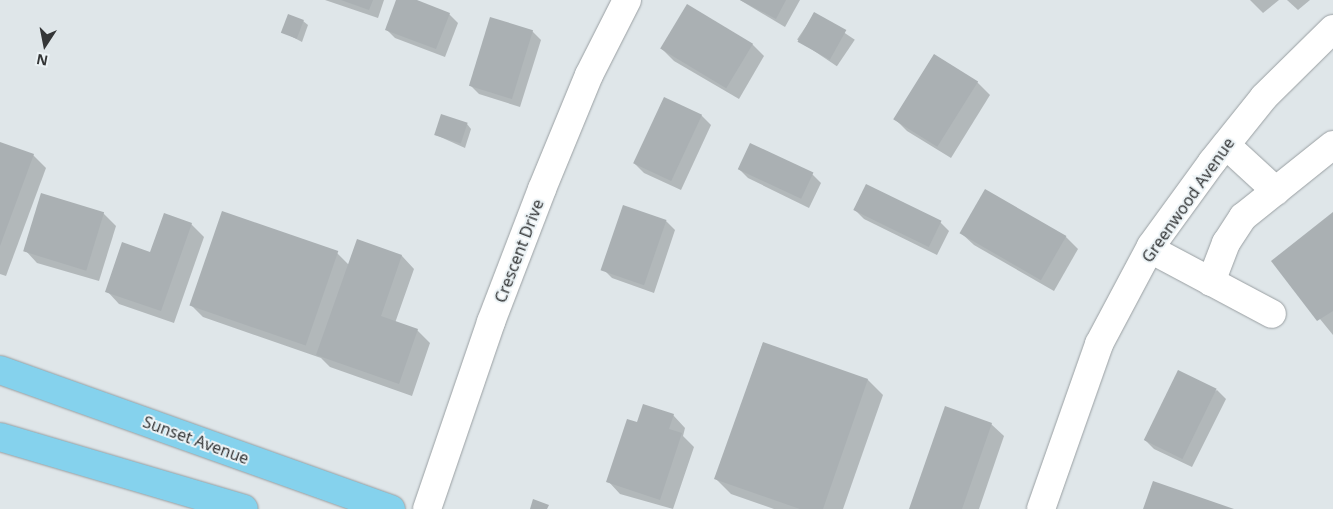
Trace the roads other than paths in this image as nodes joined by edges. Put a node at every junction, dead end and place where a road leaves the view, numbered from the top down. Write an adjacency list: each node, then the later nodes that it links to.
1 (627, 0): 13 (street, Crescent Drive)
2 (1333, 29): 3 (street, Greenwood Avenue)
3 (1226, 145): 5 (street); 6 (street, Greenwood Avenue)
4 (1333, 145): 5 (street)
5 (1276, 191): 7 (street)
6 (1150, 249): 7 (street); 14 (street, Greenwood Avenue)
7 (1211, 282): 8 (street)
8 (1272, 314)
9 (0, 370): 12 (main road, Sunset Avenue)
10 (0, 437): 11 (main road)
11 (244, 509)
12 (391, 509)
13 (427, 509)
14 (1041, 509)

